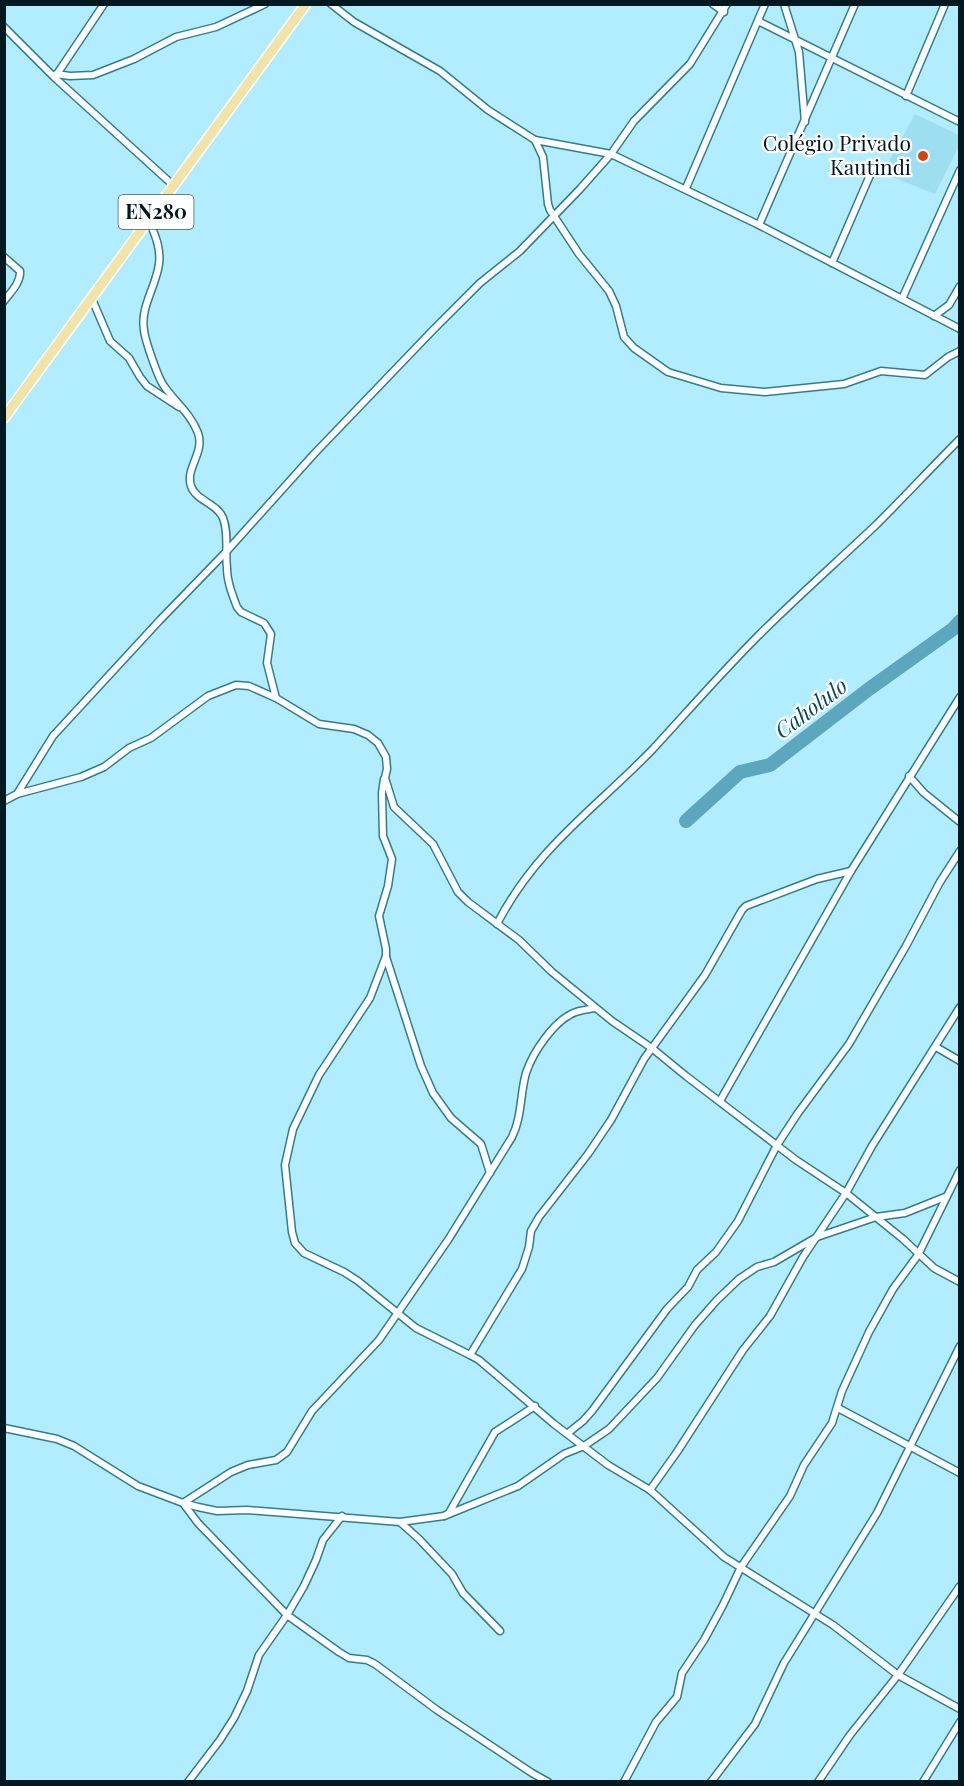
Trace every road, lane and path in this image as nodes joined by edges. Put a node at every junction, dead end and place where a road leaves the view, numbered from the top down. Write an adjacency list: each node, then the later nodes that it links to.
1 (104, 4): 16 (street)
2 (266, 4): 16 (street)
3 (306, 4): 24 (main road, EN280)
4 (331, 4): 20 (street)
5 (714, 4): 11 (street)
6 (727, 4): 11 (street)
7 (765, 4): 12 (street)
8 (784, 4): 14 (street)
9 (855, 4): 15 (street)
10 (945, 4): 17 (street)
11 (724, 12): 21 (street)
12 (758, 21): 14 (street); 25 (street)
13 (4, 27): 16 (street)
14 (795, 39): 15 (street); 18 (street)
15 (833, 58): 17 (street); 18 (street)
16 (55, 76): 24 (street)
17 (906, 96): 19 (street)
18 (805, 122): 28 (street)
19 (960, 122)
20 (535, 140): 21 (street); 26 (street)
21 (611, 154): 25 (street); 26 (street)
22 (874, 166): 30 (street)
23 (960, 170): 33 (street)
24 (174, 186): 27 (main road, EN280)
25 (686, 188): 28 (street)
26 (554, 217): 37 (street); 41 (street)
27 (149, 220): 32 (main road, EN280); 38 (street)
28 (759, 225): 30 (street)
29 (4, 256): 34 (street)
30 (832, 263): 33 (street)
31 (960, 286): 35 (street)
32 (92, 299): 38 (street); 39 (main road, EN280)
33 (902, 299): 35 (street)
34 (4, 301)
35 (934, 316): 36 (street)
36 (960, 329)
37 (960, 351)
38 (185, 410): 41 (street)
39 (4, 418)
40 (960, 439): 51 (street)
41 (226, 552): 43 (street); 46 (street)
42 (960, 697): 44 (street)
43 (276, 698): 45 (street); 46 (street)
44 (909, 777): 48 (street); 50 (street)
45 (385, 778): 51 (street); 52 (street)
46 (17, 794): 47 (street)
47 (4, 801)
48 (960, 822)
49 (960, 850): 59 (street)
50 (851, 871): 56 (street); 58 (street)
51 (497, 924): 54 (street)
52 (386, 956): 61 (street); 68 (street)
53 (960, 1007): 55 (street)
54 (595, 1008): 56 (street); 61 (street)
55 (936, 1047): 57 (street); 62 (street)
56 (653, 1049): 58 (street); 70 (street)
57 (960, 1062)
58 (720, 1101): 59 (street)
59 (777, 1145): 62 (street); 74 (street)
60 (960, 1170): 63 (street)
61 (490, 1173): 68 (street)
62 (846, 1193): 64 (street); 65 (street)
63 (945, 1197): 64 (street); 66 (street)
64 (876, 1218): 65 (street); 66 (street)
65 (817, 1237): 75 (street); 78 (street)
66 (918, 1255): 67 (street); 72 (street)
67 (960, 1282)
68 (397, 1314): 70 (street); 79 (street)
69 (960, 1346): 76 (street)
70 (470, 1354): 71 (street)
71 (534, 1406): 74 (street); 81 (street)
72 (838, 1408): 76 (street); 83 (street)
73 (4, 1428): 79 (street)
74 (568, 1433): 75 (street)
75 (584, 1446): 78 (street); 81 (street)
76 (910, 1448): 77 (street); 85 (street)
77 (960, 1473)
78 (650, 1490): 83 (street)
79 (183, 1503): 80 (street); 86 (street)
80 (342, 1516): 82 (street); 86 (street)
81 (444, 1516): 82 (street)
82 (400, 1522): 87 (street)
83 (741, 1567): 85 (street); 93 (street)
84 (960, 1586): 88 (street)
85 (814, 1614): 88 (street); 94 (street)
86 (288, 1615): 91 (street); 92 (street)
87 (500, 1631)
88 (898, 1675): 89 (street); 95 (street)
89 (960, 1709)
90 (960, 1722): 96 (street)
91 (188, 1782)
92 (548, 1782)
93 (624, 1782)
94 (711, 1782)
95 (818, 1782)
96 (923, 1782)

